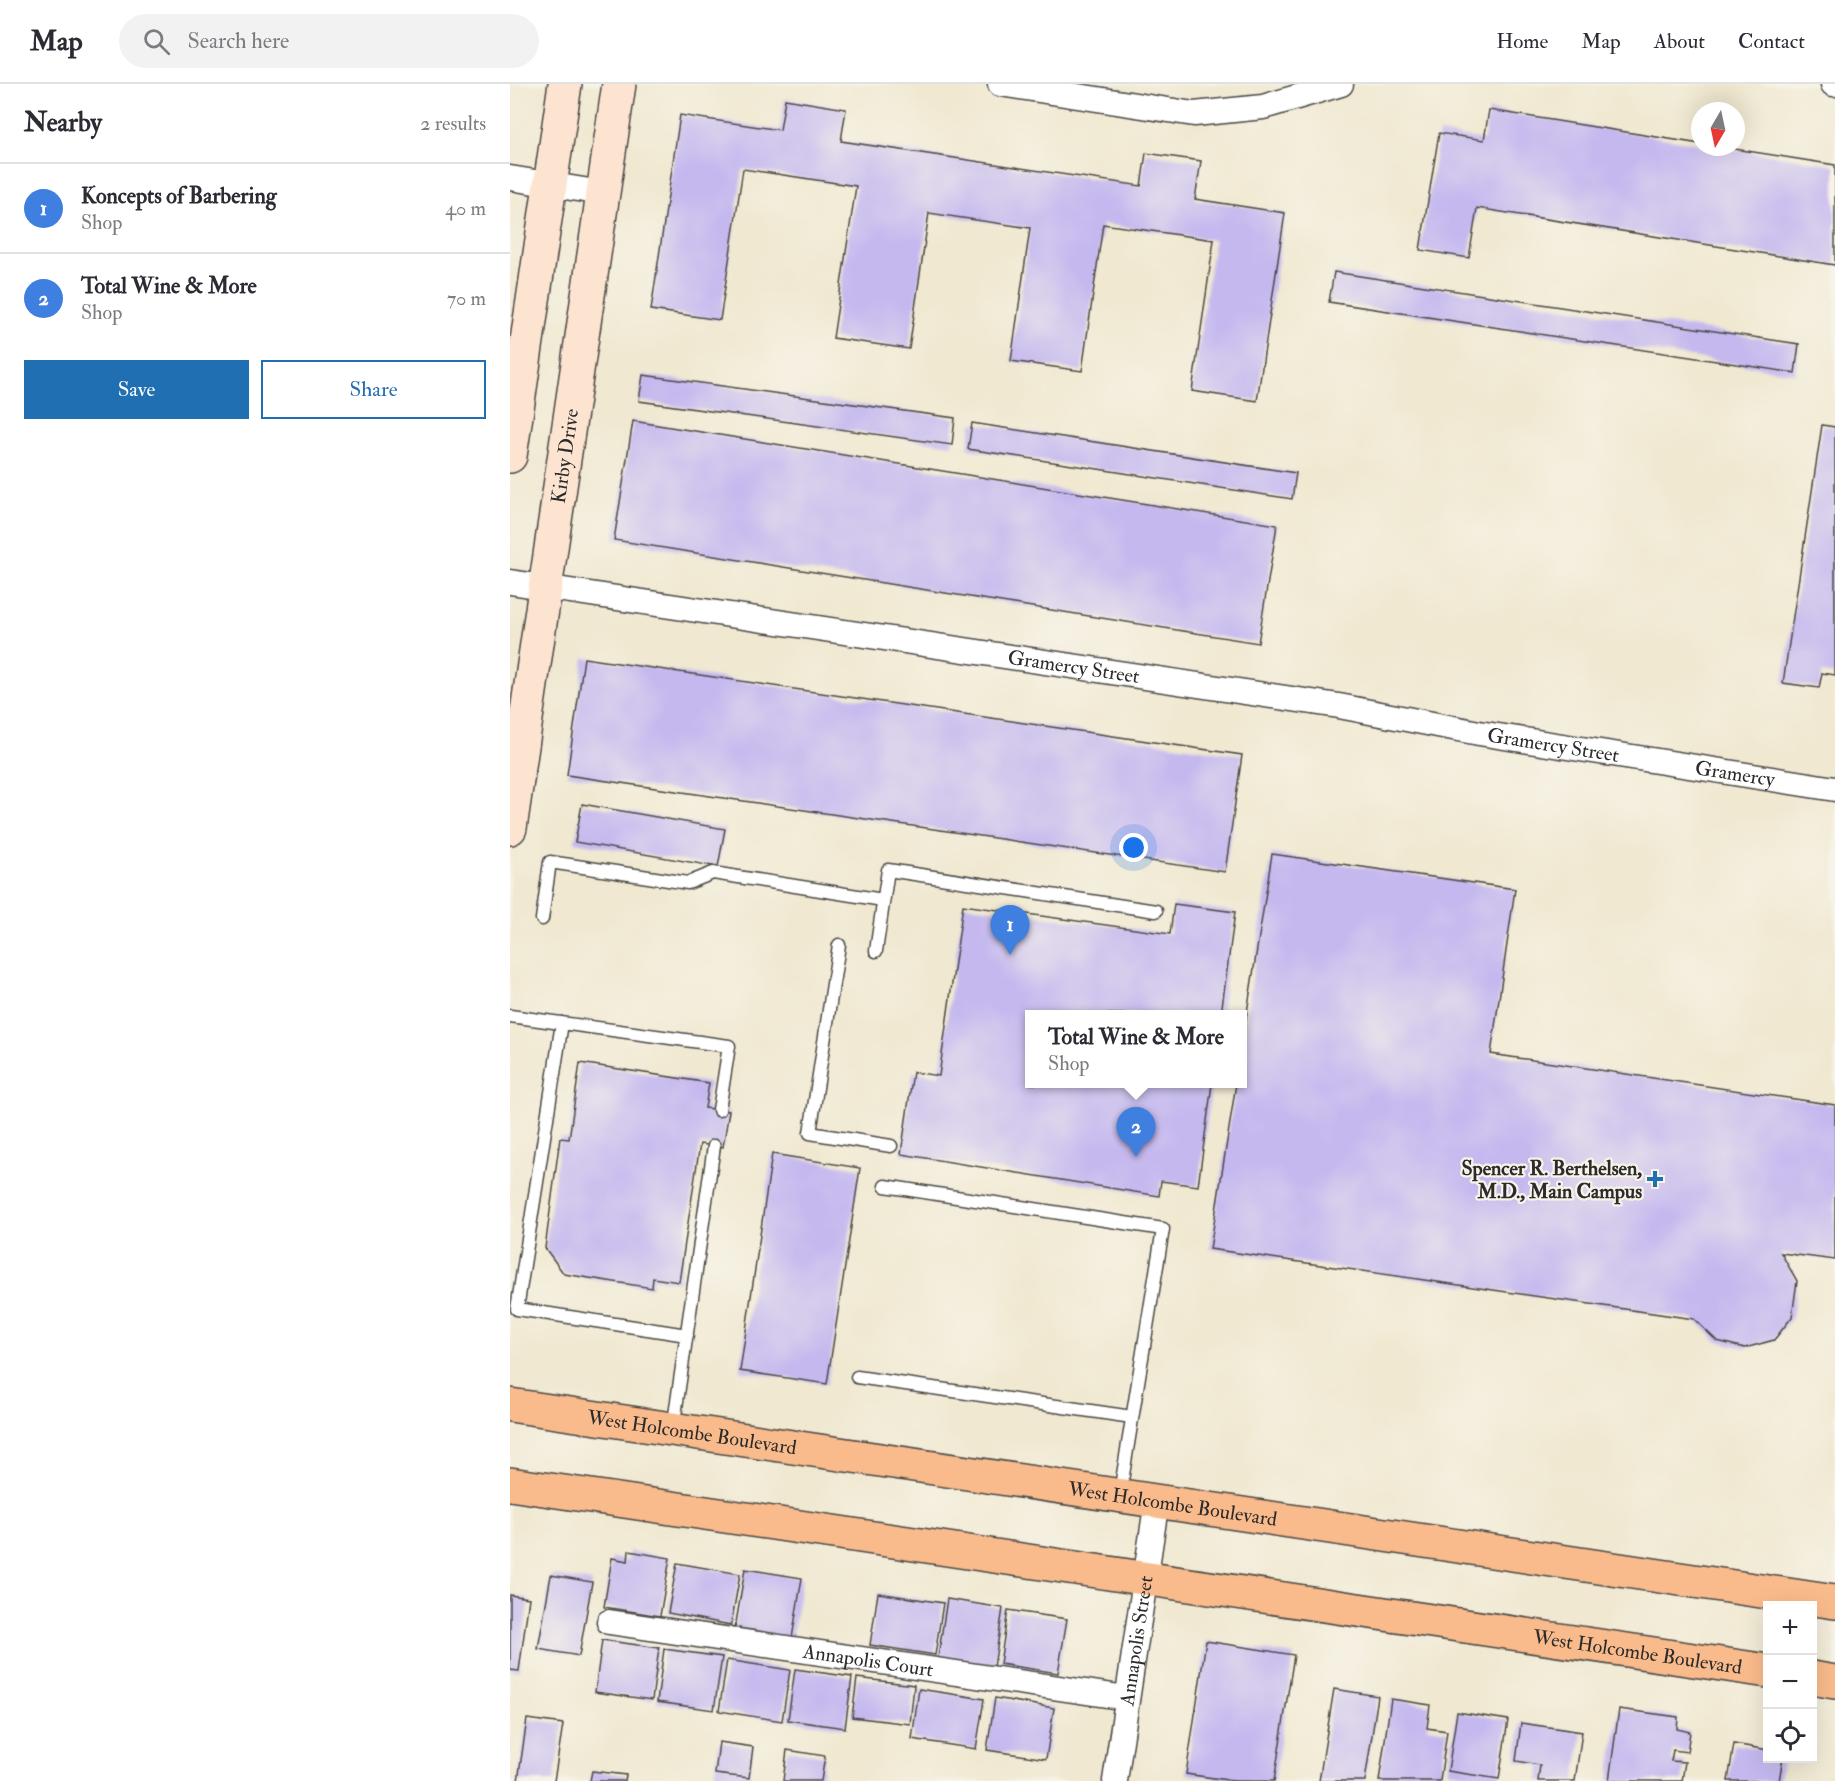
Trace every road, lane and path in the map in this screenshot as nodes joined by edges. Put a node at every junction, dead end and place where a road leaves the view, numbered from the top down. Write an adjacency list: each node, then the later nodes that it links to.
1 (565, 84): 6 (main road)
2 (618, 84): 7 (main road, Kirby Drive)
3 (1000, 84): 4 (street)
4 (1341, 84)
5 (510, 178): 6 (street)
6 (549, 184): 7 (street); 8 (main road)
7 (602, 193): 10 (main road, Kirby Drive)
8 (510, 456)
9 (510, 582): 10 (street, Gramercy Street)
10 (546, 588): 11 (street, Gramercy Street); 13 (main road, Kirby Drive)
11 (1635, 759): 12 (street, Gramercy)
12 (1835, 789)
13 (510, 828)
14 (883, 900): 15 (lane); 16 (lane); 18 (lane)
15 (1156, 911)
16 (542, 919)
17 (839, 945): 23 (lane)
18 (876, 951)
19 (510, 1016): 20 (lane)
20 (562, 1023): 21 (lane); 25 (lane)
21 (719, 1110)
22 (714, 1146): 25 (lane)
23 (891, 1146)
24 (885, 1186): 28 (lane)
25 (687, 1335): 29 (lane)
26 (856, 1377): 28 (lane)
27 (510, 1406): 29 (main road, West Holcombe Boulevard)
28 (1132, 1417): 31 (lane)
29 (673, 1431): 31 (main road, West Holcombe Boulevard)
30 (510, 1484): 33 (main road, West Holcombe Boulevard)
31 (1119, 1494): 32 (main road, West Holcombe Boulevard)
32 (1157, 1500): 33 (street, Annapolis Street); 34 (main road, West Holcombe Boulevard)
33 (1144, 1577): 36 (main road, West Holcombe Boulevard); 39 (street, Annapolis Street)
34 (1835, 1602)
35 (609, 1622): 39 (street, Annapolis Court)
36 (1763, 1670)
37 (1817, 1679): 38 (main road)
38 (1835, 1682)
39 (1127, 1698): 40 (street, Annapolis Street)
40 (1115, 1781)

